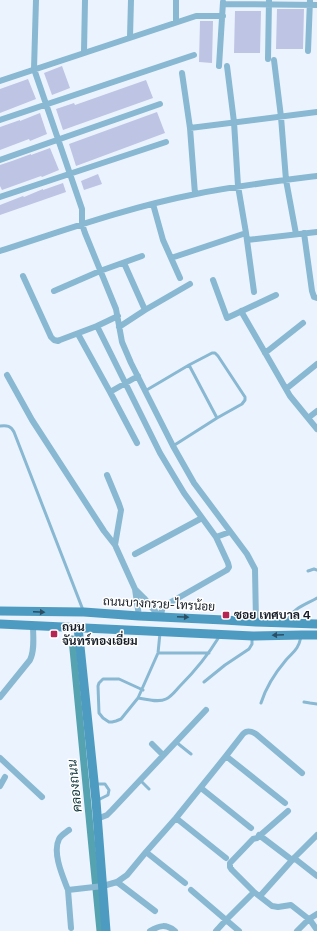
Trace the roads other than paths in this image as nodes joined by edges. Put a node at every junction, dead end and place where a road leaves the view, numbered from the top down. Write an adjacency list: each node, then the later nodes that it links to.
1 (36, 0): 17 (street)
2 (85, 0): 12 (street)
3 (131, 0): 11 (street)
4 (176, 0): 10 (street)
5 (223, 2): 6 (street); 9 (street)
6 (269, 2): 7 (street); 23 (street)
7 (310, 3): 8 (street); 13 (street)
8 (317, 5)
9 (223, 16): 10 (street); 15 (street)
10 (176, 22): 11 (street)
11 (130, 37): 12 (street)
12 (84, 52): 17 (street)
13 (308, 52)
14 (194, 55): 21 (street)
15 (219, 66)
16 (227, 66): 25 (street)
17 (34, 69): 19 (street); 21 (street)
18 (182, 73): 26 (street)
19 (0, 81)
20 (160, 104): 27 (street)
21 (46, 105): 24 (street); 27 (street)
22 (317, 112): 23 (street)
23 (281, 116): 25 (street); 32 (street)
24 (0, 120)
25 (234, 122): 26 (street); 33 (street)
26 (190, 128): 34 (street)
27 (58, 139): 29 (street); 30 (street)
28 (166, 142): 30 (street)
29 (0, 160)
30 (70, 174): 35 (street); 37 (street)
31 (317, 176): 32 (street)
32 (286, 180): 33 (street); 41 (street)
33 (238, 186): 34 (street); 39 (street)
34 (195, 194): 36 (street)
35 (0, 197)
36 (153, 204): 37 (street); 45 (street)
37 (82, 224): 43 (street); 47 (street)
38 (317, 232): 40 (street)
39 (246, 233): 42 (street); 45 (street)
40 (304, 233): 41 (street); 55 (street)
41 (296, 234): 42 (street)
42 (247, 240): 53 (street)
43 (0, 251)
44 (142, 256): 46 (street)
45 (171, 258): 49 (street)
46 (124, 263): 47 (street); 56 (street)
47 (100, 270): 52 (street); 58 (street)
48 (23, 276): 62 (street)
49 (180, 278)
50 (213, 280): 57 (street)
51 (190, 284): 56 (street)
52 (54, 291)
53 (254, 292)
54 (276, 294): 57 (street)
55 (317, 298)
56 (145, 310): 61 (street)
57 (241, 311): 63 (street)
58 (118, 316): 60 (street); 61 (street)
59 (303, 323): 63 (street)
60 (96, 326): 62 (street); 68 (street)
61 (119, 327): 67 (street)
62 (78, 334): 71 (street)
63 (265, 353): 69 (street)
64 (317, 364): 69 (street)
65 (189, 365): 70 (lane); 73 (lane); 73 (lane)
66 (6, 375): 83 (street)
67 (138, 376): 68 (street); 70 (street)
68 (126, 383): 71 (street); 80 (street)
69 (286, 389): 74 (street)
70 (145, 391): 78 (street)
71 (110, 392): 77 (street)
72 (317, 411): 74 (street)
73 (217, 418): 78 (lane)
74 (308, 418): 76 (street)
75 (0, 426): 90 (lane)
76 (317, 429)
77 (137, 443)
78 (173, 446): 81 (street)
79 (107, 475): 83 (street)
80 (202, 518): 82 (street); 84 (street)
81 (230, 532): 82 (street); 93 (street)
82 (216, 538): 92 (street)
83 (115, 545): 87 (street)
84 (135, 554)
85 (317, 570): 86 (lane)
86 (308, 571)
87 (134, 590): 91 (street); 92 (street)
88 (317, 598): 94 (lane)
89 (0, 611): 90 (main road, ถนนบางกรวย-ไทรน้อย, one-way to 90)
90 (84, 612): 91 (main road, ถนนบางกรวย-ไทรน้อย)
91 (139, 616): 92 (main road, ถนนบางกรวย-ไทรน้อย)
92 (160, 616): 93 (main road, ถนนบางกรวย-ไทรน้อย, one-way to 93)
93 (256, 622): 94 (main road, ถนนบางกรวย-ไทรน้อย)
94 (286, 623): 96 (main road, ถนนบางกรวย-ไทรน้อย)
95 (0, 624): 97 (main road)
96 (317, 624)
97 (33, 625): 98 (main road); 108 (street)
98 (78, 627): 99 (main road); 123 (main road)
99 (161, 631): 100 (main road); 104 (lane)
100 (221, 635): 103 (main road); 105 (lane)
101 (302, 635): 102 (main road); 103 (main road, one-way to 103); 111 (lane)
102 (317, 635)
103 (253, 636): 106 (lane)
104 (158, 653): 105 (lane); 107 (lane)
105 (209, 653): 109 (lane)
106 (204, 682)
107 (143, 690): 109 (lane); 109 (lane)
108 (0, 697)
109 (138, 698)
110 (304, 702): 112 (lane)
111 (260, 703)
112 (317, 704)
113 (206, 710): 114 (street)
114 (176, 742): 116 (lane); 117 (street)
115 (152, 744): 117 (street)
116 (190, 754)
117 (163, 756): 122 (street)
118 (226, 756): 120 (street); 125 (street); 129 (street)
119 (0, 758): 127 (street)
120 (302, 773)
121 (6, 777): 124 (street)
122 (140, 780): 126 (lane); 132 (street)
123 (94, 784): 128 (main road); 128 (lane)
124 (0, 786)
125 (201, 788): 131 (street); 133 (street)
126 (149, 789)
127 (42, 797)
128 (96, 801): 132 (main road)
129 (285, 803)
130 (288, 810): 135 (street)
131 (176, 818): 137 (street); 138 (street)
132 (97, 819): 143 (main road)
133 (251, 828)
134 (69, 830): 144 (street)
135 (260, 835): 139 (street); 146 (street)
136 (317, 836): 139 (street)
137 (146, 852): 141 (street); 142 (street)
138 (226, 858)
139 (293, 859): 140 (street); 147 (street)
140 (316, 873)
141 (117, 882): 143 (street); 148 (street)
142 (185, 883)
143 (100, 886): 144 (street); 154 (main road)
144 (68, 890): 152 (street)
145 (191, 890): 151 (street)
146 (254, 892): 147 (street); 151 (street)
147 (260, 896): 150 (street)
148 (155, 911)
149 (317, 914): 150 (street)
150 (309, 919): 153 (street); 159 (street)
151 (226, 920): 157 (street); 158 (street)
152 (71, 928)
153 (317, 930)
154 (106, 931)
155 (150, 931): 156 (street)
156 (175, 931)
157 (216, 931)
158 (239, 931)
159 (297, 931)

